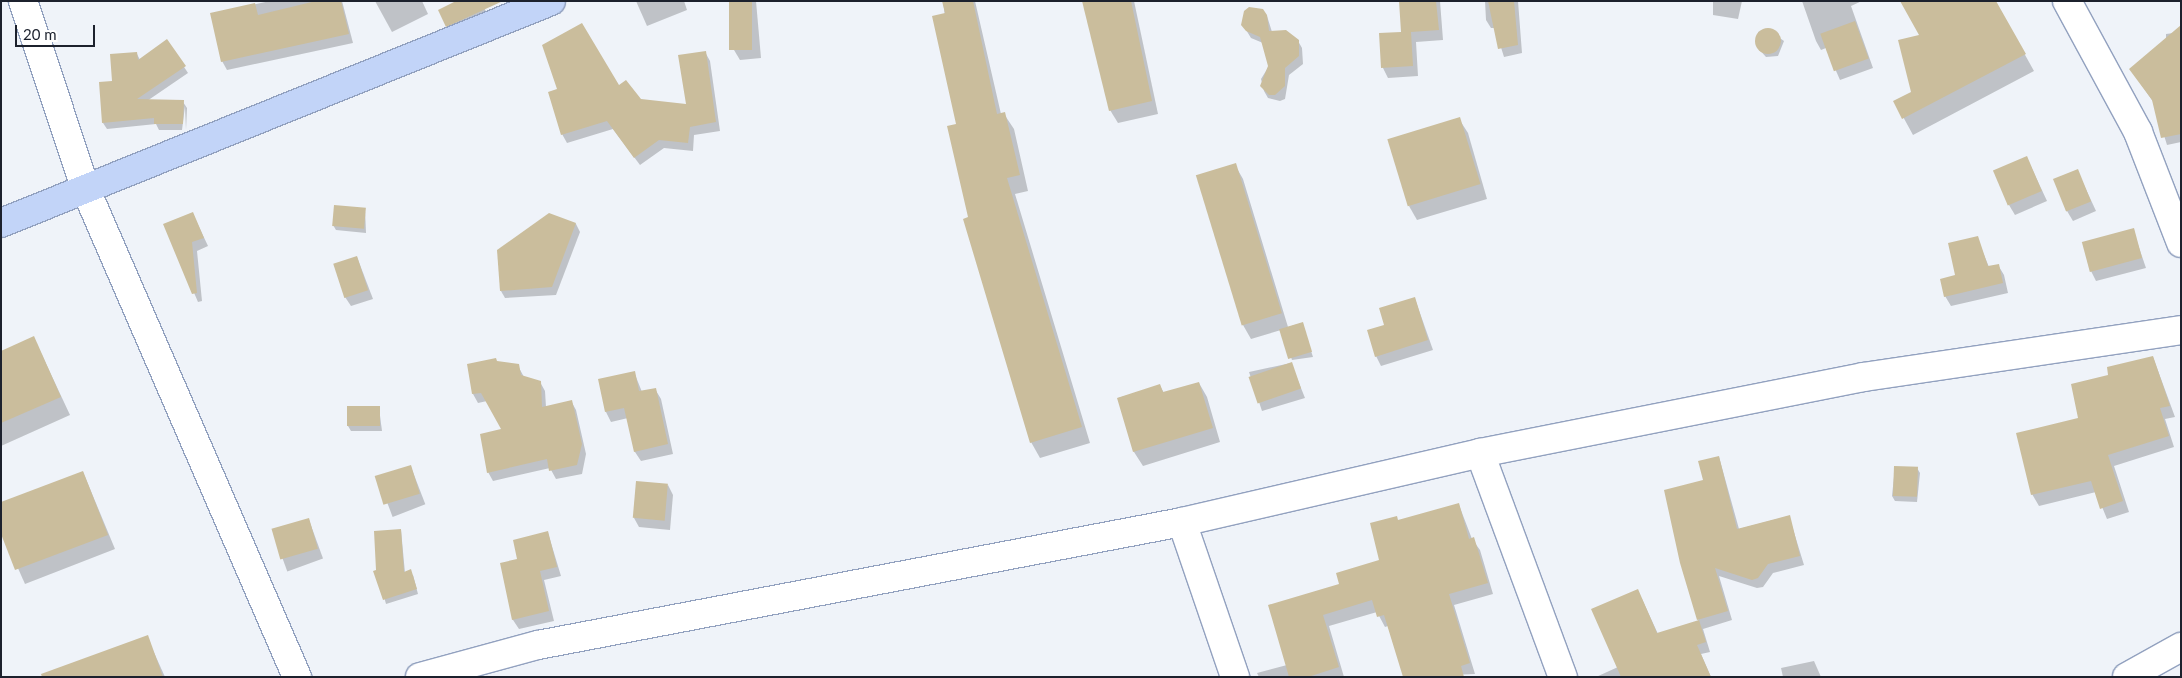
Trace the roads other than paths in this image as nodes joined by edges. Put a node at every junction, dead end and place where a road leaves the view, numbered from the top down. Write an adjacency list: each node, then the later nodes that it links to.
1 (23, 1): 5 (street)
2 (552, 1): 4 (main road)
3 (2067, 1): 7 (street)
4 (510, 10): 5 (main road)
5 (86, 190): 6 (main road); 12 (street)
6 (1, 223)
7 (2181, 243)
8 (2181, 330): 9 (street)
9 (1480, 453): 10 (street); 15 (street)
10 (1182, 522): 13 (street); 14 (street)
11 (2181, 647): 16 (street)
12 (297, 677)
13 (420, 677)
14 (1235, 677)
15 (1563, 677)
16 (2126, 677)

